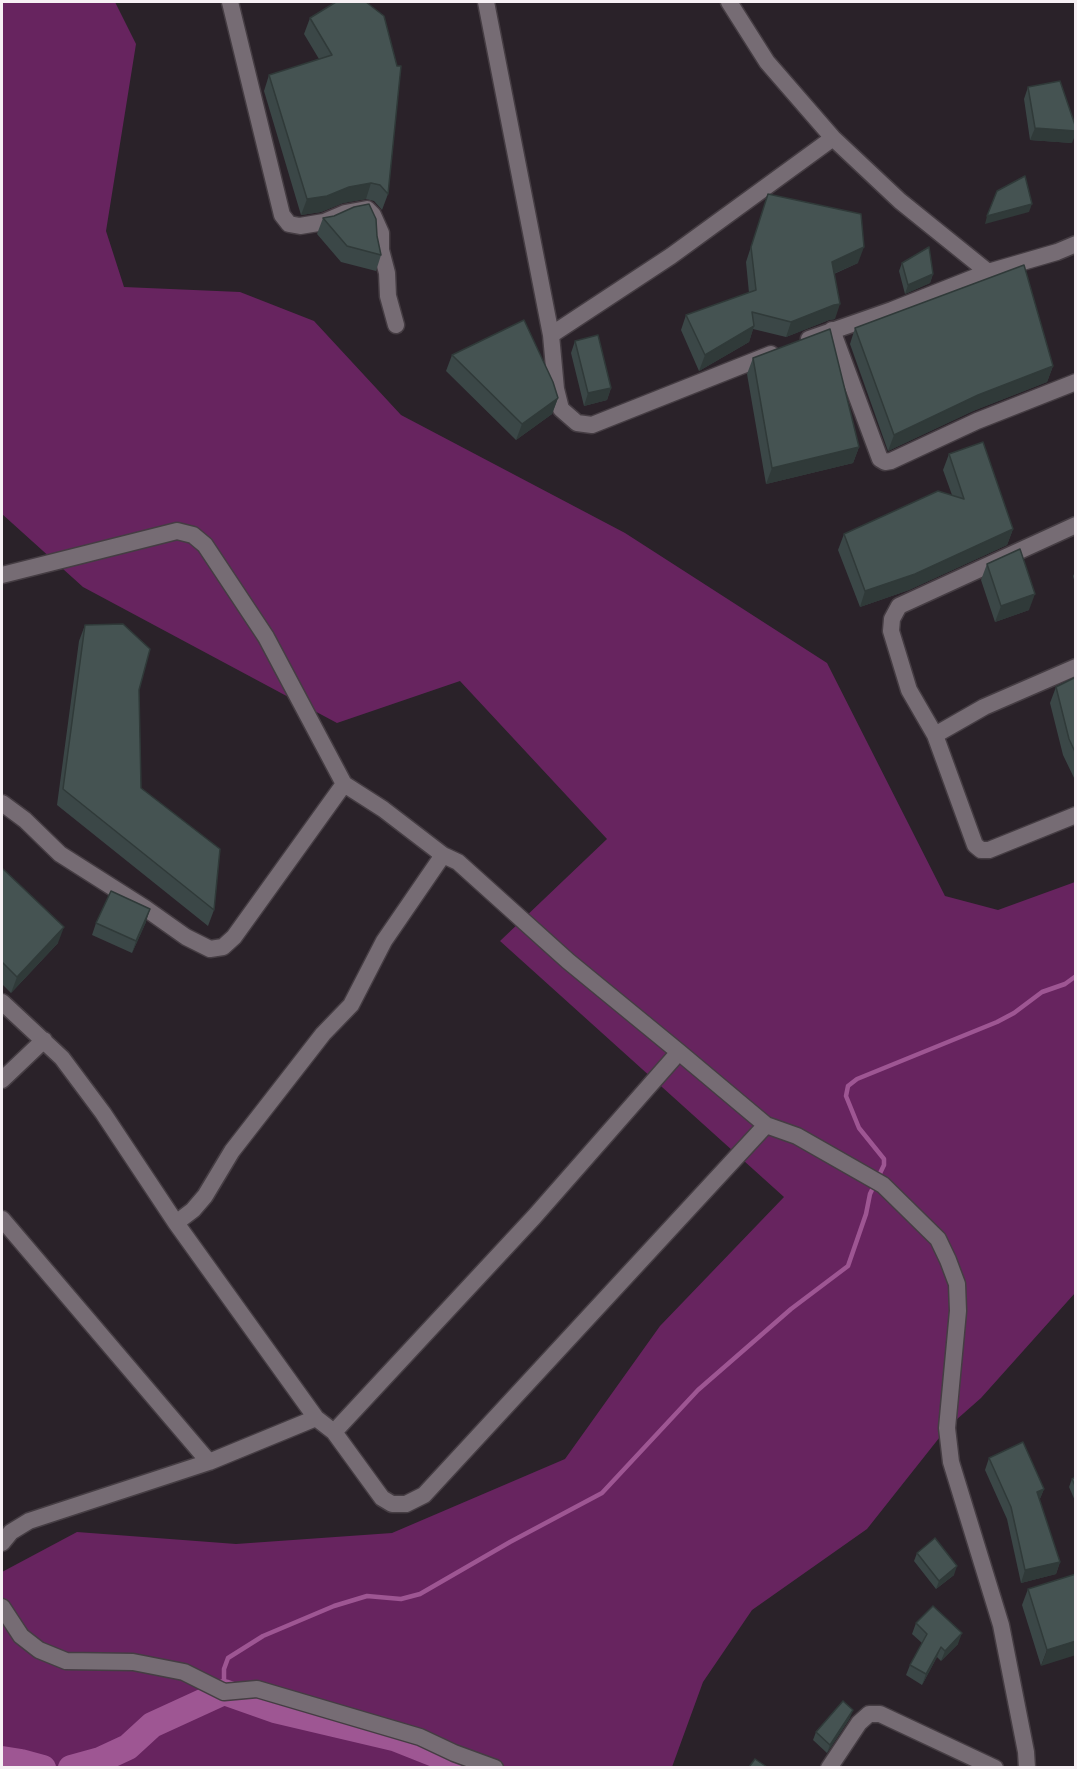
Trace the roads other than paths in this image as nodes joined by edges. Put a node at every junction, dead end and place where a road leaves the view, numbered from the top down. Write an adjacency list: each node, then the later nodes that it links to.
1 (230, 2): 7 (street)
2 (486, 2): 9 (street)
3 (729, 2): 4 (street)
4 (833, 138): 6 (street); 9 (street)
5 (1076, 244): 6 (street)
6 (988, 272): 8 (street)
7 (396, 325)
8 (832, 330): 9 (street); 10 (street)
9 (551, 335)
10 (1076, 382)
11 (1076, 525): 14 (street)
12 (2, 575): 15 (street)
13 (1076, 667): 14 (street)
14 (934, 735): 17 (street)
15 (344, 784): 16 (street); 18 (street)
16 (2, 803)
17 (1076, 815)
18 (443, 855): 21 (street); 25 (street)
19 (2, 1002): 20 (street)
20 (44, 1040): 22 (street); 25 (street)
21 (679, 1052): 23 (street); 27 (street)
22 (2, 1080)
23 (766, 1125): 27 (street); 34 (street)
24 (2, 1219): 28 (street)
25 (176, 1223): 26 (street)
26 (316, 1418): 27 (street); 28 (street)
27 (334, 1432)
28 (209, 1462): 29 (street)
29 (2, 1543)
30 (2, 1607): 31 (street)
31 (495, 1767)
32 (829, 1767): 33 (street)
33 (995, 1767)
34 (1027, 1767)

